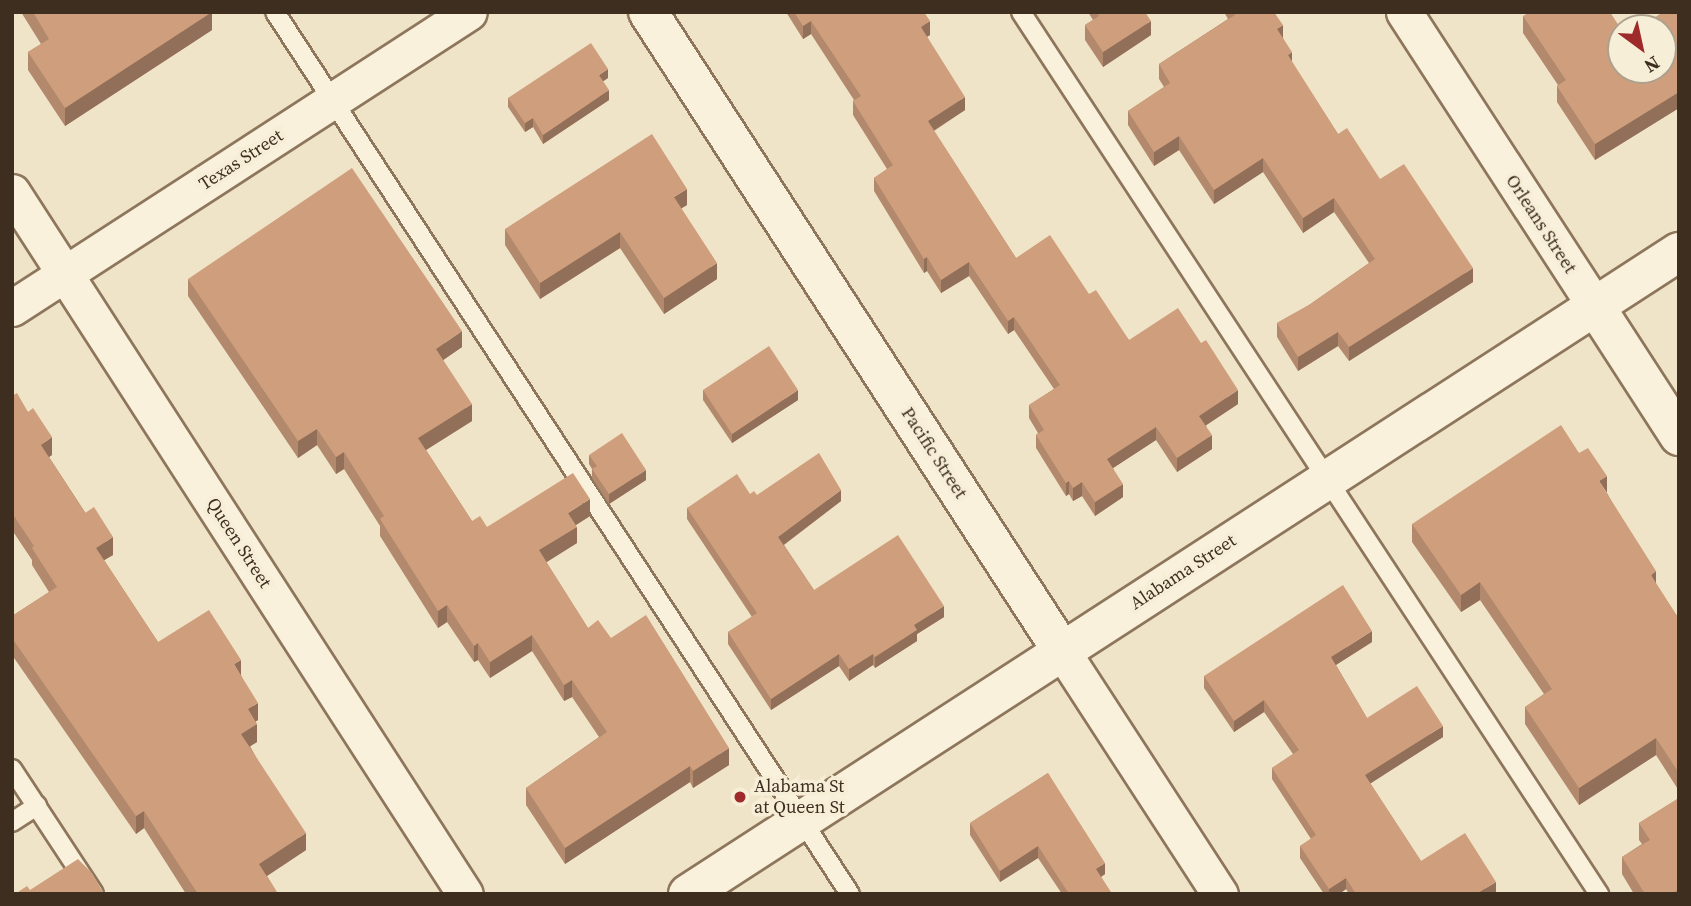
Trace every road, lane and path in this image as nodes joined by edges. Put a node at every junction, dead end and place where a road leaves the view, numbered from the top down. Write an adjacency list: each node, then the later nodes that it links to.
1 (275, 12): 6 (lane)
2 (469, 12): 6 (street, Texas Street)
3 (648, 12): 14 (main road, Pacific Street)
4 (1021, 12): 13 (lane)
5 (1404, 12): 10 (street, Orleans Street)
6 (332, 101): 9 (street, Texas Street); 17 (lane)
7 (12, 192): 9 (street, Queen Street)
8 (1679, 252): 10 (main road, Alabama Street)
9 (65, 274): 11 (street, Texas Street); 20 (street, Queen Street)
10 (1595, 306): 12 (main road, Orleans Street); 13 (main road, Alabama Street)
11 (12, 308)
12 (1679, 436)
13 (1328, 479): 14 (main road, Alabama Street); 24 (lane)
14 (1062, 651): 17 (main road, Alabama Street); 23 (street, Pacific Street)
15 (12, 769): 16 (lane)
16 (37, 806): 18 (lane); 19 (lane)
17 (801, 820): 21 (main road, Alabama Street); 22 (lane)
18 (12, 822)
19 (94, 894)
20 (465, 894)
21 (688, 894)
22 (850, 894)
23 (1220, 894)
24 (1599, 894)

